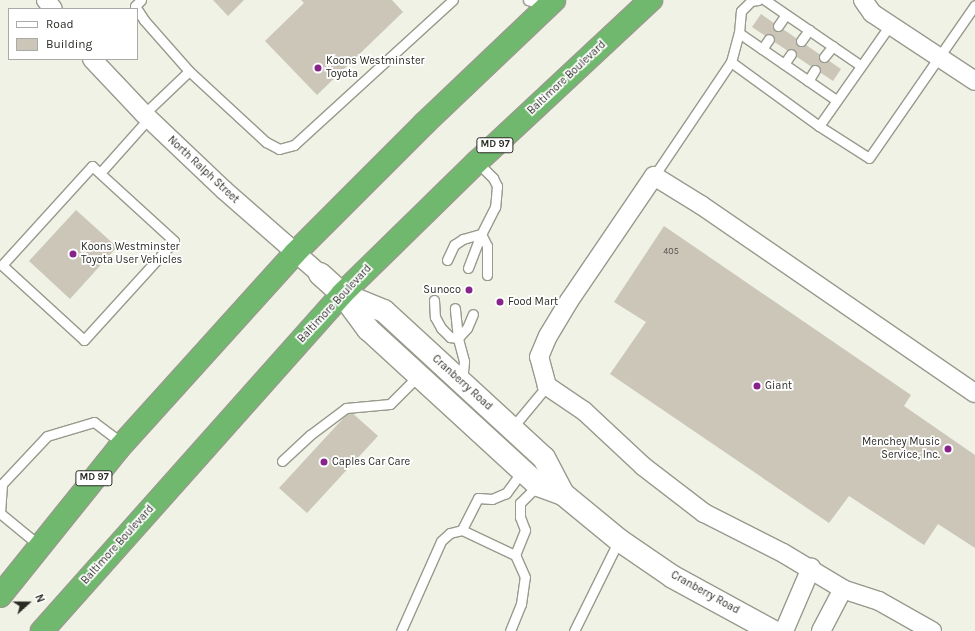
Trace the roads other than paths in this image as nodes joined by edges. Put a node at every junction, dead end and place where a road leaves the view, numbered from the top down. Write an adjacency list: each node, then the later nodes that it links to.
1 (46, 0): 11 (street)
2 (127, 0): 9 (lane)
3 (453, 0): 29 (lane)
4 (651, 0): 35 (highway, Baltimore Boulevard / MD 97)
5 (758, 0): 16 (lane)
6 (765, 0): 12 (lane)
7 (862, 0): 13 (street)
8 (543, 2): 39 (highway, MD 97)
9 (138, 3): 29 (lane)
10 (975, 5): 22 (lane)
11 (52, 8)
12 (786, 14): 14 (lane); 15 (lane)
13 (890, 25): 22 (street); 27 (lane)
14 (778, 26)
15 (810, 30): 18 (lane); 19 (lane)
16 (739, 33): 20 (lane); 25 (lane)
17 (769, 39): 20 (lane)
18 (801, 41)
19 (832, 46): 23 (lane); 27 (lane)
20 (762, 49): 26 (lane)
21 (791, 54): 26 (lane)
22 (938, 56): 31 (street); 34 (lane)
23 (824, 57)
24 (93, 60): 33 (street, North Ralph Street)
25 (731, 62): 34 (lane); 37 (lane)
26 (784, 64): 30 (lane)
27 (860, 66): 32 (lane)
28 (815, 70): 30 (lane)
29 (189, 72): 33 (lane)
30 (808, 81): 32 (lane)
31 (975, 81)
32 (836, 100): 34 (lane)
33 (146, 116): 36 (lane); 39 (street, North Ralph Street)
34 (819, 126)
35 (477, 162): 38 (lane); 44 (highway, Baltimore Boulevard / MD 97)
36 (100, 173): 36 (lane)
37 (654, 176): 51 (street); 52 (street)
38 (481, 234): 40 (lane); 41 (lane); 43 (lane)
39 (295, 253): 42 (street, North Ralph Street); 54 (highway, MD 97)
40 (447, 260)
41 (468, 268)
42 (320, 274): 44 (street, Cranberry Road)
43 (487, 275)
44 (342, 294): 49 (street, Cranberry Road); 50 (street, Cranberry Road); 65 (highway, Baltimore Boulevard / MD 97)
45 (434, 300): 48 (lane)
46 (455, 308): 48 (lane)
47 (473, 314): 48 (lane)
48 (458, 338): 50 (lane)
49 (419, 375): 55 (lane); 56 (street, Cranberry Road)
50 (462, 383): 53 (street, Cranberry Road)
51 (547, 386): 53 (lane); 62 (street)
52 (973, 388)
53 (512, 428): 57 (street, Cranberry Road)
54 (123, 444): 60 (highway, MD 97); 60 (lane)
55 (282, 461)
56 (530, 477): 57 (street, Cranberry Road); 58 (lane); 61 (lane)
57 (563, 494): 59 (street, Cranberry Road)
58 (462, 530): 61 (lane); 66 (lane)
59 (619, 540): 68 (lane); 69 (street, Cranberry Road)
60 (40, 546): 64 (highway, MD 97)
61 (515, 555): 67 (lane)
62 (811, 568): 63 (street); 70 (street)
63 (843, 589): 71 (street); 72 (street)
64 (0, 596)
65 (42, 631)
66 (401, 631)
67 (510, 631)
68 (574, 631)
69 (772, 631)
70 (784, 631)
71 (821, 631)
72 (932, 631)

